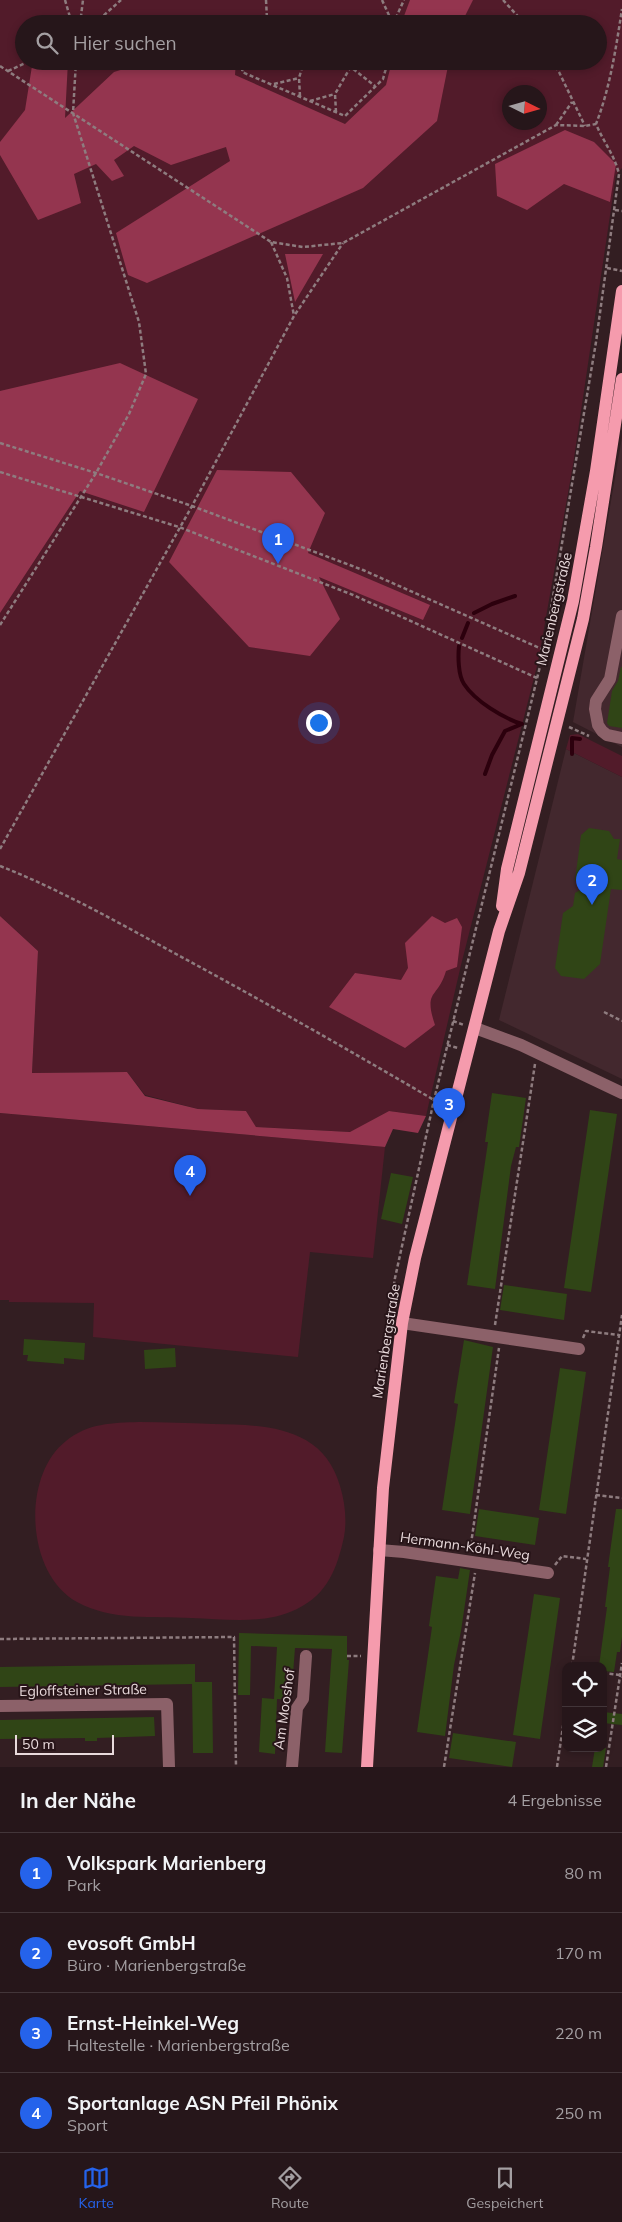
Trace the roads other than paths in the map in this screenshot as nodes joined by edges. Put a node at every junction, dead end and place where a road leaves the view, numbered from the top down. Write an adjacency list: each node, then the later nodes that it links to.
1 (622, 290): 3 (main road, Marienbergstraße)
2 (622, 379): 4 (main road, Marienbergstraße)
3 (586, 530): 4 (main road); 7 (main road, Marienbergstraße)
4 (596, 547): 7 (main road, Marienbergstraße)
5 (622, 616): 6 (street)
6 (622, 738)
7 (498, 931): 8 (main road, Marienbergstraße)
8 (475, 1028): 9 (street); 10 (main road, Marienbergstraße)
9 (622, 1093)
10 (402, 1323): 11 (street); 12 (main road, Marienbergstraße)
11 (579, 1349)
12 (379, 1550): 13 (street, Hermann-Köhl-Weg); 18 (main road, Marienbergstraße)
13 (548, 1573)
14 (306, 1656): 17 (street, Am Mooshof)
15 (0, 1706): 16 (street, Egloffsteiner Straße)
16 (169, 1767)
17 (292, 1767)
18 (367, 1767)

